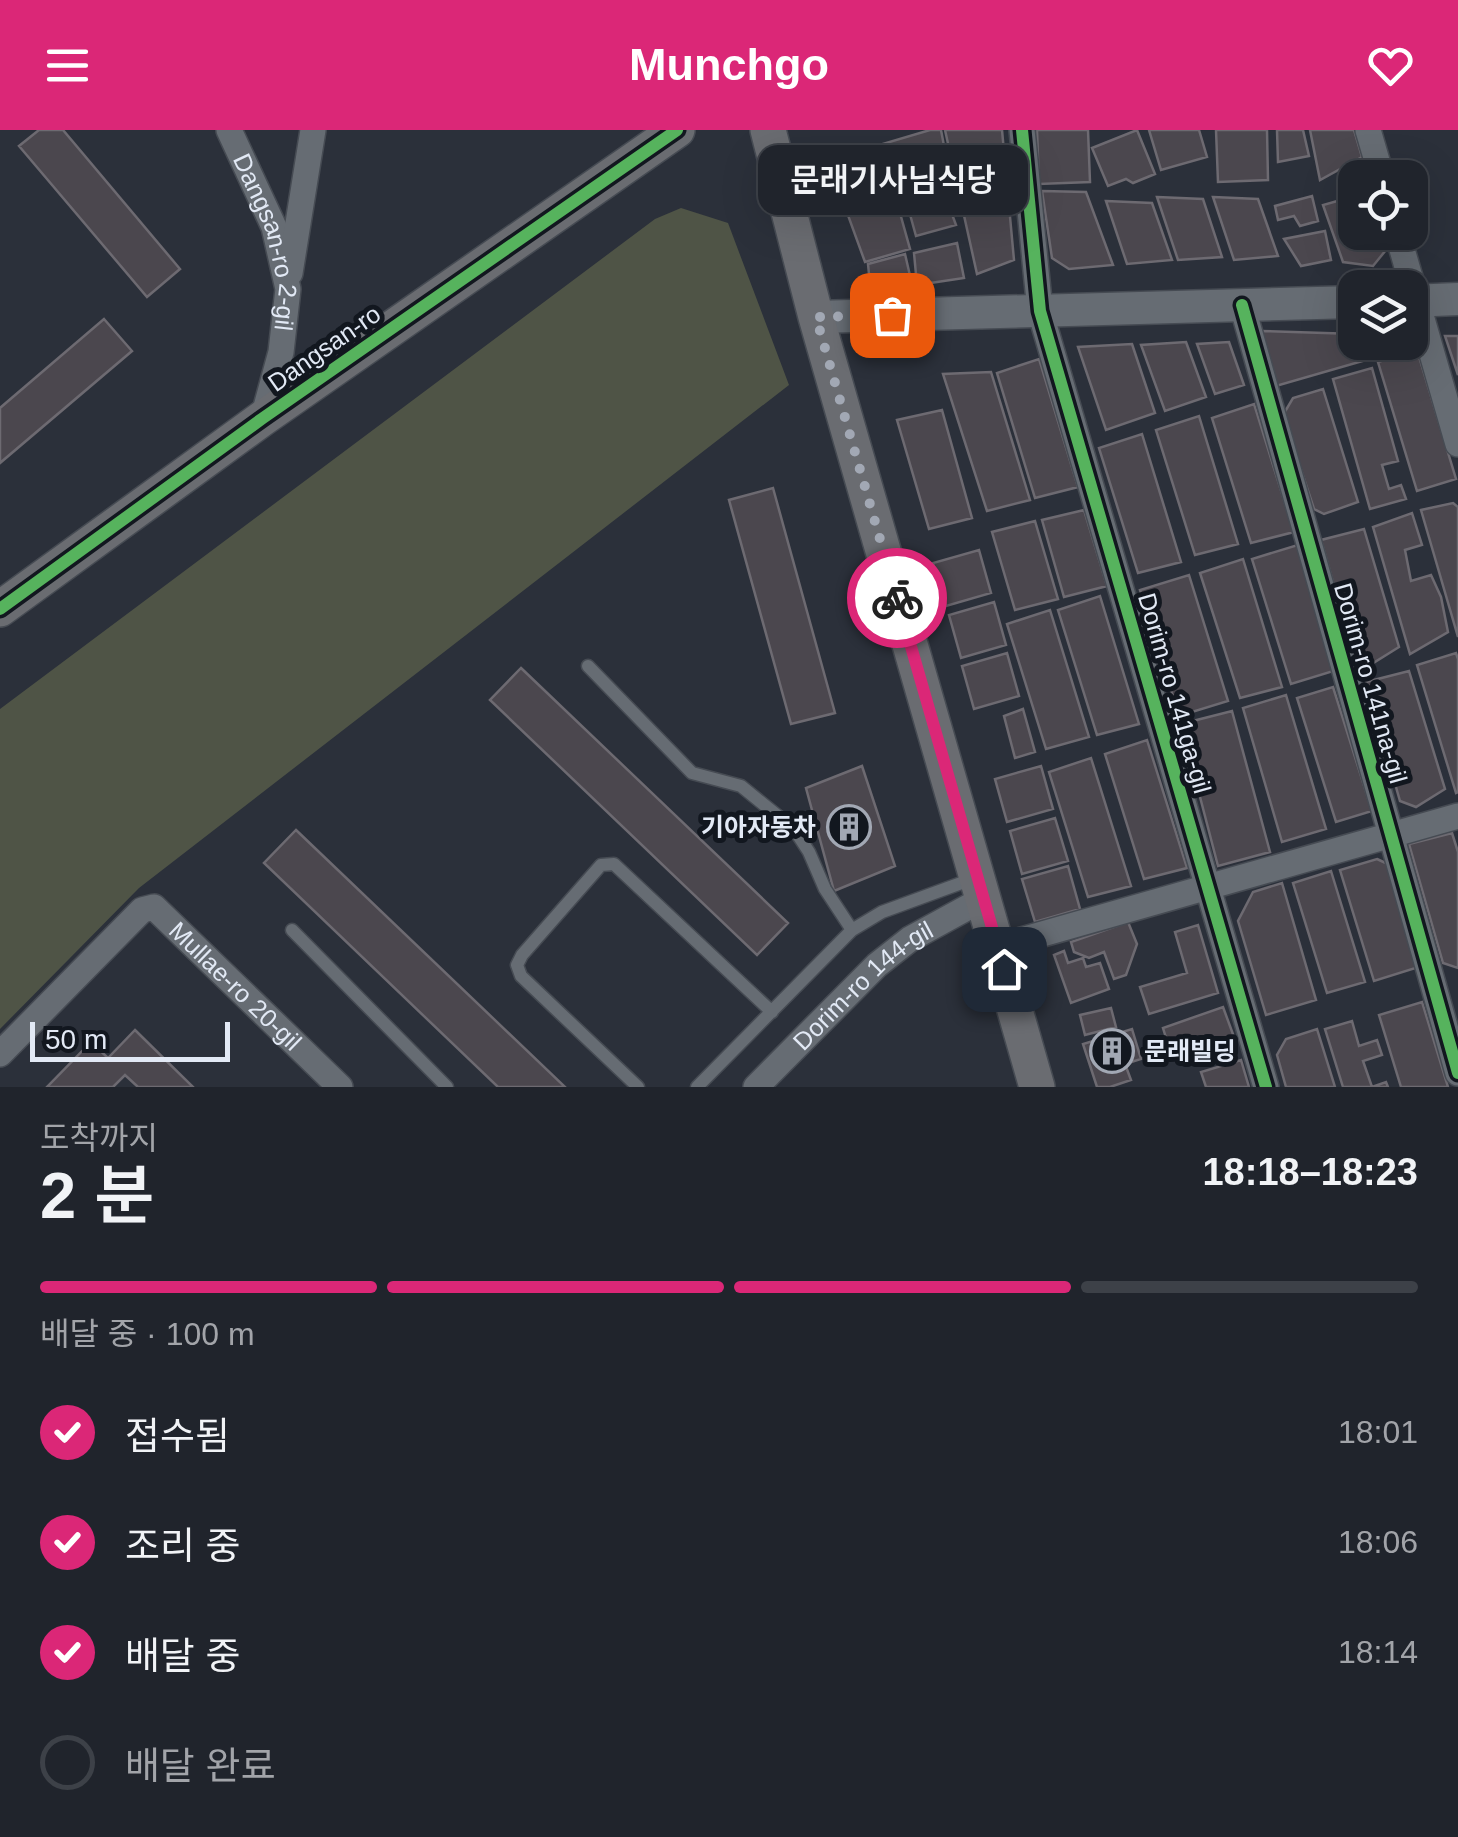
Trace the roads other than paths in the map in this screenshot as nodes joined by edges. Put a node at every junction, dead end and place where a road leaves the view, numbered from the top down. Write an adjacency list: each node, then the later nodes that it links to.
1 (229, 130): 8 (street, Dangsan-ro 2-gil)
2 (313, 130): 8 (street)
3 (677, 130): 16 (main road, Dangsan-ro)
4 (768, 130): 14 (main road)
5 (1022, 130): 13 (street, Dorim-ro 141ga-gil)
6 (1368, 130): 7 (street)
7 (1377, 160)
8 (288, 289): 16 (street, Dangsan-ro 2-gil)
9 (1458, 299): 10 (street)
10 (1428, 300)
11 (1338, 302): 12 (street)
12 (1242, 305): 13 (street); 21 (street, Dorim-ro 141na-gil)
13 (1040, 311): 14 (street); 22 (street, Dorim-ro 141ga-gil)
14 (816, 317): 23 (main road)
15 (1428, 348): 17 (street)
16 (263, 418): 18 (main road, Dangsan-ro)
17 (1458, 444)
18 (0, 609)
19 (588, 666): 25 (lane)
20 (1458, 816): 21 (street)
21 (1390, 835): 22 (street); 29 (street, Dorim-ro 141na-gil)
22 (1208, 887): 26 (street); 36 (street, Dorim-ro 141ga-gil)
23 (980, 888): 25 (lane); 26 (main road); 34 (street, Dorim-ro 144-gil)
24 (292, 930): 31 (lane)
25 (852, 930): 27 (lane)
26 (997, 947): 35 (main road)
27 (772, 1012): 32 (lane); 33 (lane)
28 (0, 1054): 30 (street, Mullae-ro 20-gil)
29 (1458, 1073)
30 (340, 1087)
31 (447, 1087)
32 (638, 1087)
33 (697, 1087)
34 (756, 1087)
35 (1037, 1087)
36 (1266, 1087)

